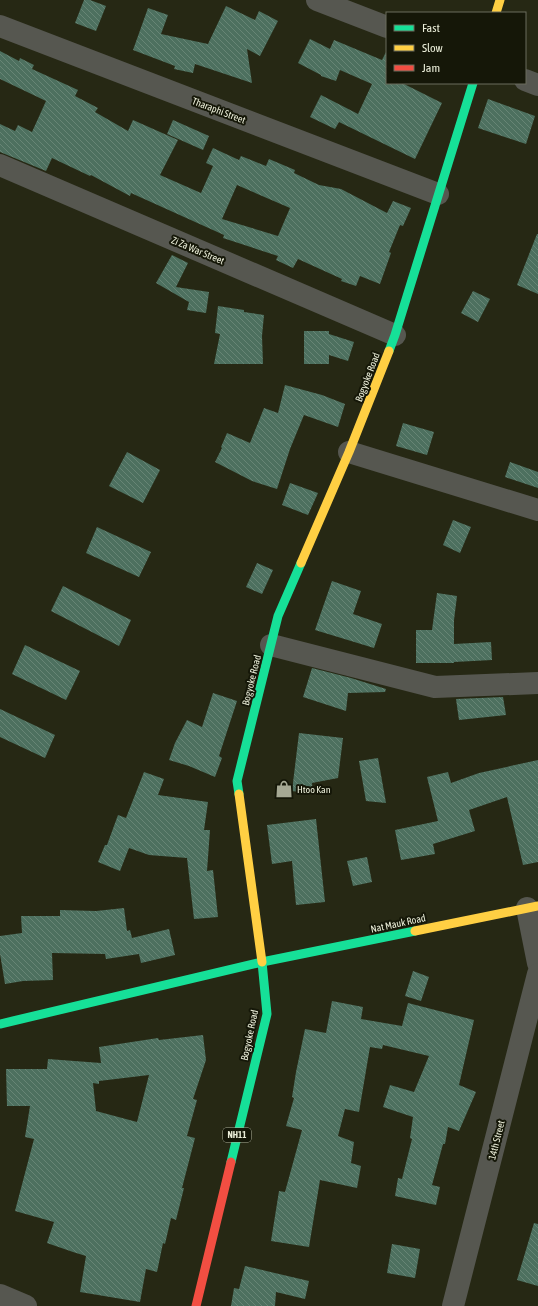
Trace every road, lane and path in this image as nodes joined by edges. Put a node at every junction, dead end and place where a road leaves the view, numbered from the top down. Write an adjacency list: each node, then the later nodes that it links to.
1 (317, 0): 5 (street)
2 (500, 0): 3 (main road)
3 (496, 12)
4 (0, 26): 10 (street, Tharaphi Street)
5 (386, 27)
6 (526, 80): 8 (street)
7 (474, 84): 10 (main road, Bogyoke Road)
8 (538, 85)
9 (0, 165): 11 (street, Zi Za War Street)
10 (438, 194): 11 (main road, Bogyoke Road)
11 (395, 334): 12 (main road, Bogyoke Road)
12 (349, 452): 13 (street); 14 (main road, Bogyoke Road)
13 (538, 510)
14 (271, 644): 15 (street); 17 (main road, Bogyoke Road)
15 (538, 682)
16 (532, 907): 17 (main road, Nat Mauk Road); 18 (street)
17 (262, 962): 20 (main road, Nat Mauk Road); 23 (main road, Bogyoke Road / NH11)
18 (538, 963)
19 (538, 974): 24 (street, 14th Street)
20 (0, 1024)
21 (0, 1295): 22 (street)
22 (26, 1306)
23 (196, 1306)
24 (454, 1306)

